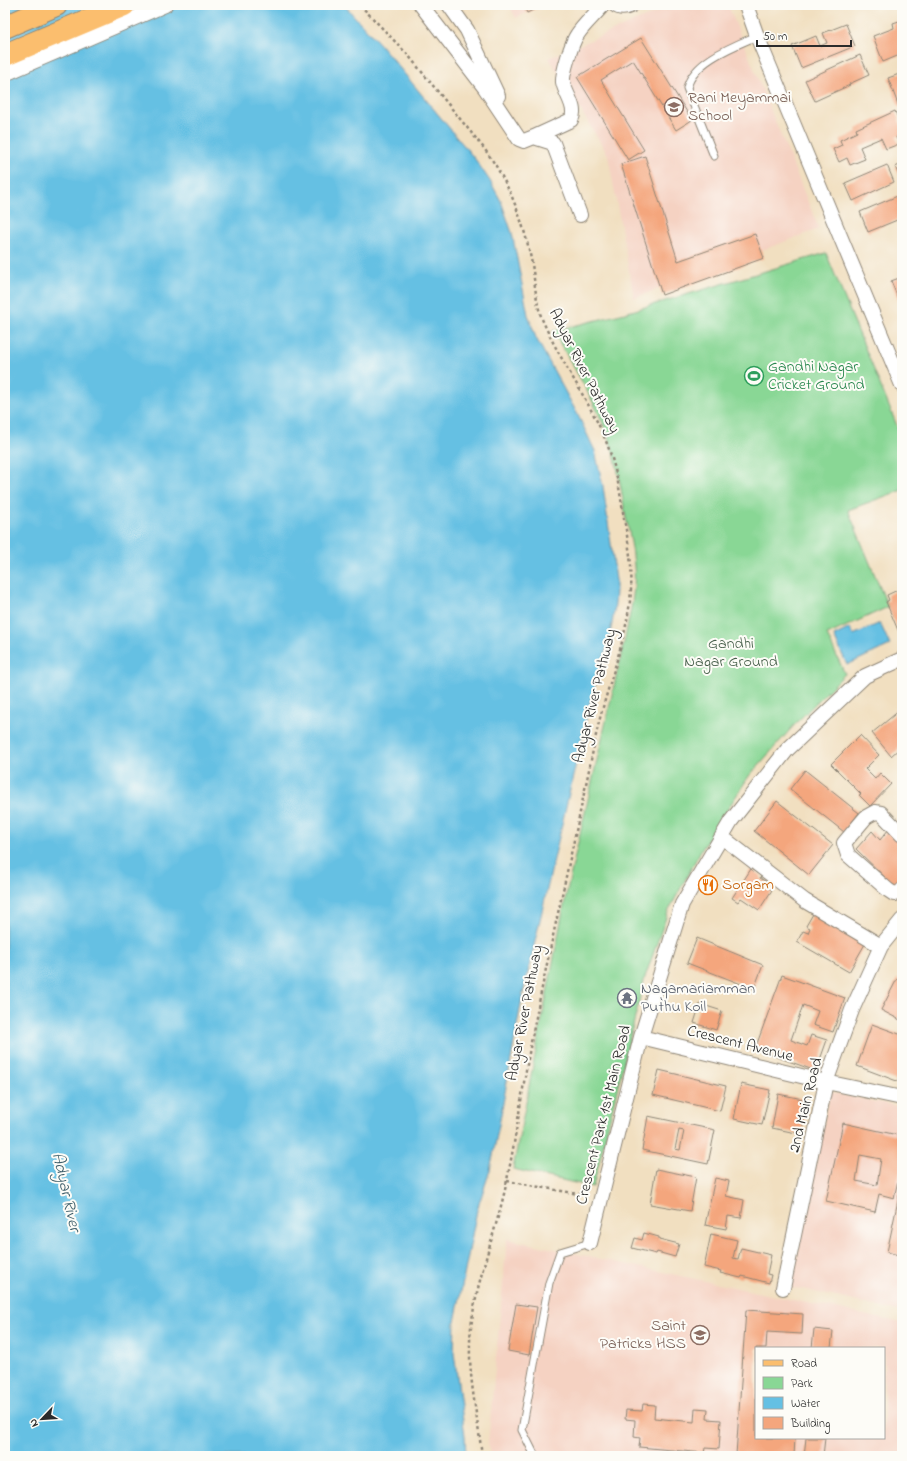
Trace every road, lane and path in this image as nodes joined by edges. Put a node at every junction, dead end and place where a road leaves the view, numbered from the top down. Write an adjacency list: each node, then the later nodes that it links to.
1 (31, 5): 12 (street)
2 (56, 5): 13 (main road)
3 (124, 5): 15 (main road)
4 (165, 5): 16 (street)
5 (360, 5): 31 (path, Adyar River Pathway)
6 (421, 5): 18 (street)
7 (449, 5): 18 (street)
8 (604, 5): 17 (street)
9 (614, 5): 10 (street)
10 (632, 5)
11 (746, 5): 14 (street)
12 (5, 16)
13 (5, 27)
14 (757, 36): 19 (lane); 21 (street)
15 (5, 55)
16 (5, 74)
17 (534, 137): 18 (street); 20 (street)
18 (519, 139)
19 (714, 156)
20 (580, 215)
21 (902, 385)
22 (902, 659): 24 (street, Crescent Park 1st Main Road)
23 (902, 835): 25 (street)
24 (722, 837): 27 (street); 28 (street, Crescent Park 1st Main Road)
25 (902, 890)
26 (902, 920): 27 (street, 2nd Main Road)
27 (881, 946): 29 (street, 2nd Main Road)
28 (641, 1037): 29 (street, Crescent Avenue); 32 (street, Crescent Park 1st Main Road)
29 (826, 1082): 30 (street, Crescent Avenue); 34 (street, 2nd Main Road)
30 (902, 1098)
31 (507, 1181): 32 (path); 35 (path, Adyar River Pathway)
32 (601, 1198): 33 (street, Crescent Park 1st Main Road)
33 (590, 1243): 36 (lane)
34 (783, 1288)
35 (482, 1456)
36 (535, 1456)

